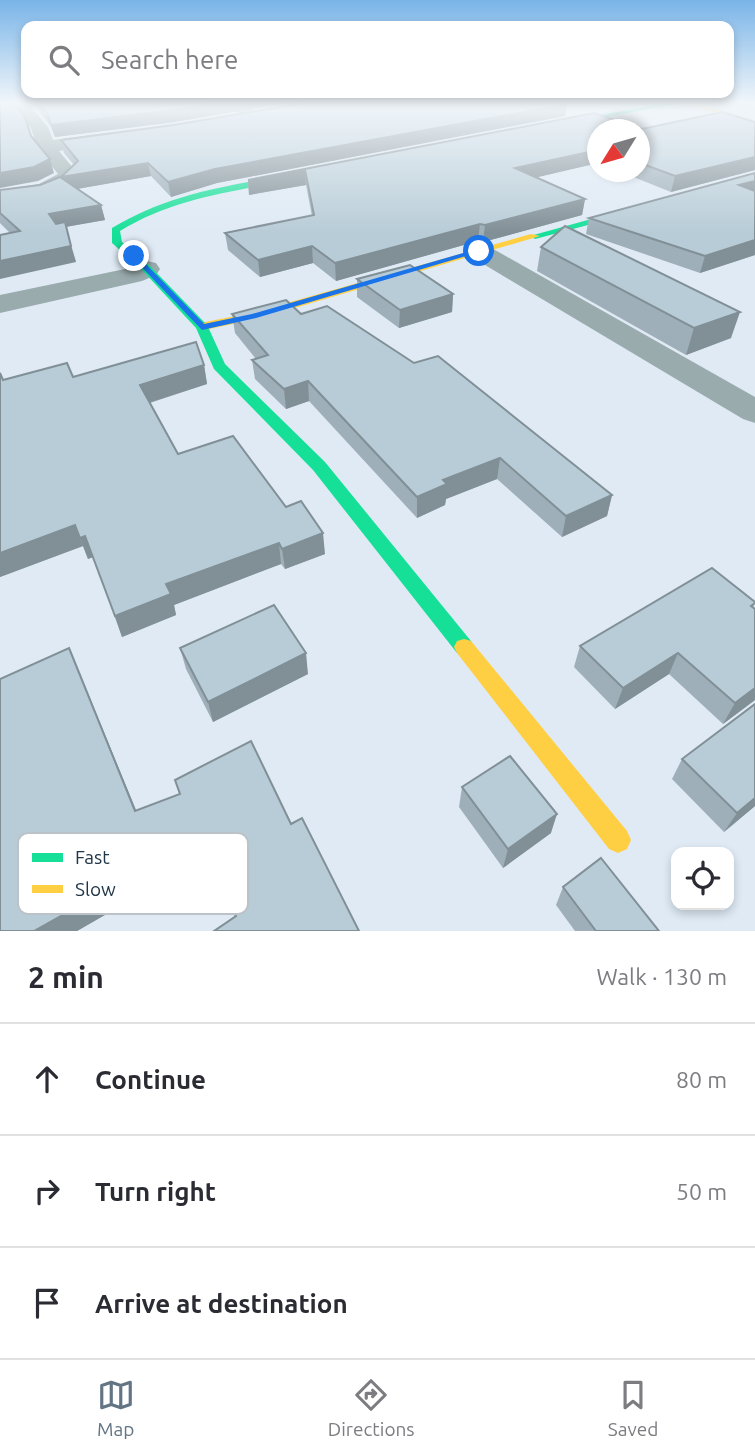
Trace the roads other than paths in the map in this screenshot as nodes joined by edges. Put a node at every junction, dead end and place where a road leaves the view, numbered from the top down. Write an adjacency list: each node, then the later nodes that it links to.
1 (57, 145): 2 (street)
2 (46, 147): 4 (street)
3 (314, 173): 7 (street)
4 (0, 197)
5 (650, 206): 6 (street)
6 (479, 251): 9 (street); 11 (street)
7 (147, 269): 8 (street); 9 (street)
8 (0, 304)
9 (202, 327): 13 (street)
10 (755, 377): 11 (street)
11 (720, 391): 12 (street)
12 (755, 412)
13 (618, 840)

